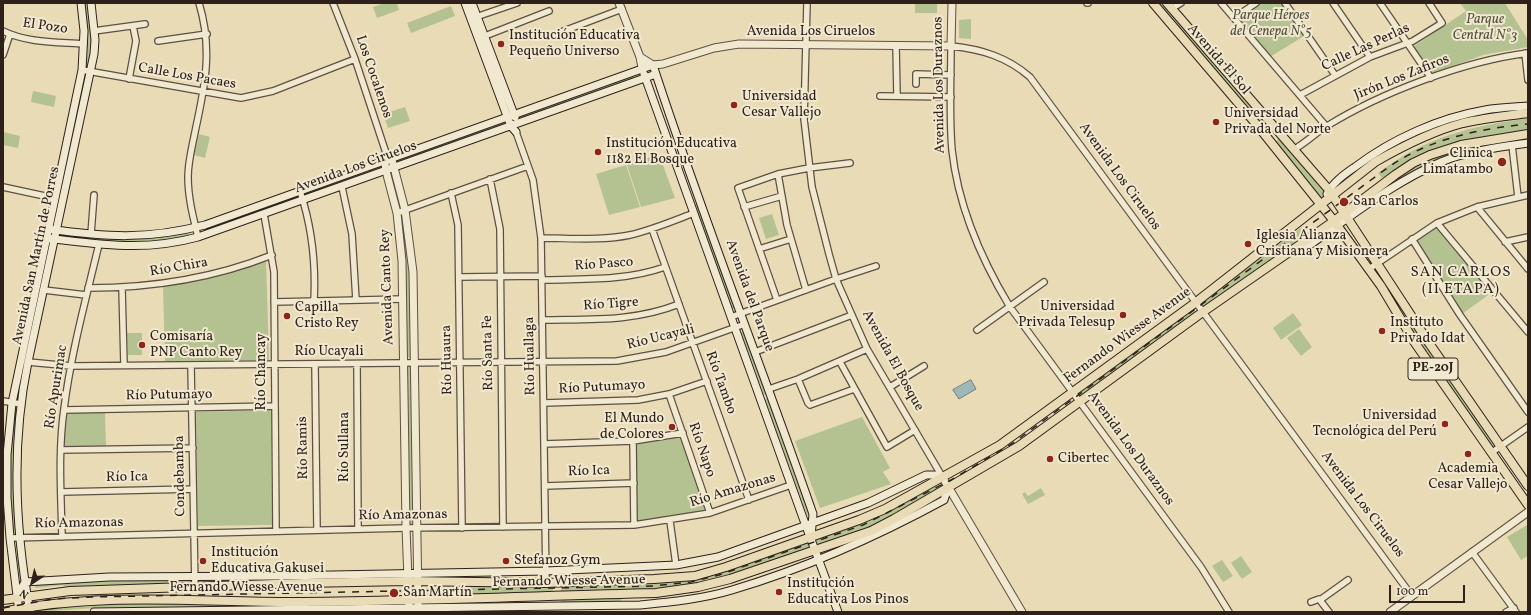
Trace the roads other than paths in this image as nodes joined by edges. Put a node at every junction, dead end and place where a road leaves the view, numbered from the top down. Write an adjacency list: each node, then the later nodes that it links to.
1 (81, 3): 32 (main road, Avenida San Martín de Porres)
2 (91, 3): 26 (main road, Avenida San Martín de Porres)
3 (198, 3): 29 (street)
4 (333, 3): 41 (street, Los Cocalenos)
5 (465, 3): 21 (main road)
6 (472, 3): 21 (main road)
7 (518, 3): 21 (street)
8 (807, 3): 33 (street, Avenida El Bosque)
9 (952, 3): 36 (main road, Avenida Los Duraznos)
10 (1152, 3): 73 (main road, Avenida El Sol / PE-20J)
11 (1181, 3): 19 (street)
12 (1221, 3): 22 (street)
13 (1256, 3): 22 (street)
14 (1285, 3): 48 (street)
15 (1333, 3): 39 (street)
16 (1380, 3): 34 (street)
17 (1428, 3): 34 (street, Calle Las Perlas)
18 (620, 6): 27 (street); 40 (main road)
19 (1169, 6): 68 (main road, Avenida El Sol / PE-20J)
20 (549, 11): 30 (street)
21 (474, 18): 30 (main road); 64 (main road)
22 (1234, 18): 58 (street)
23 (145, 24): 24 (street)
24 (133, 26): 26 (street); 52 (street)
25 (3, 31): 28 (street, El Pozo)
26 (94, 31): 46 (main road, Avenida San Martín de Porres)
27 (560, 32)
28 (10, 34): 32 (street, El Pozo); 38 (street)
29 (206, 34): 31 (street); 56 (street)
30 (484, 36): 64 (main road)
31 (158, 41)
32 (84, 44): 45 (main road, Avenida San Martín de Porres)
33 (806, 44): 35 (main road, Avenida Los Ciruelos); 42 (main road, Avenida Los Ciruelos); 82 (street, Avenida El Bosque)
34 (1407, 44): 39 (street, Calle Las Perlas); 51 (street)
35 (896, 45): 36 (main road, Avenida Los Ciruelos); 60 (street)
36 (951, 46): 49 (street, Avenida Los Duraznos); 143 (street, Avenida Los Ciruelos)
37 (1526, 53): 51 (street, Jirón Los Zafiros); 53 (street)
38 (3, 55)
39 (1370, 57): 48 (street, Calle Las Perlas)
40 (640, 58): 43 (main road); 44 (main road)
41 (355, 59): 56 (street, Calle Los Pacaes); 78 (street, Los Cocalenos)
42 (663, 64): 43 (main road, Avenida Los Ciruelos); 47 (main road)
43 (653, 65): 44 (main road, Avenida Los Ciruelos); 47 (main road, Avenida del Parque)
44 (642, 68): 50 (main road); 64 (main road, Avenida Los Ciruelos)
45 (82, 70): 46 (street, Calle Los Pacaes); 55 (main road, Avenida San Martín de Porres)
46 (91, 72): 52 (street, Calle Los Pacaes); 57 (main road, Avenida San Martín de Porres)
47 (656, 74): 50 (main road, Avenida Los Ciruelos); 67 (main road, Avenida del Parque)
48 (1335, 75): 58 (street, Calle Las Perlas)
49 (951, 76): 54 (street); 61 (street, Avenida Los Duraznos)
50 (645, 78): 65 (main road, Avenida Los Ciruelos); 70 (main road, Avenida del Parque)
51 (1431, 78): 66 (street, Jirón Los Zafiros)
52 (129, 79): 56 (street, Calle Los Pacaes)
53 (1528, 80)
54 (916, 84)
55 (77, 92): 57 (main road); 72 (main road, Avenida San Martín de Porres)
56 (204, 92): 107 (street)
57 (86, 94): 74 (main road, Avenida San Martín de Porres)
58 (1300, 95): 66 (street)
59 (880, 96): 60 (street)
60 (897, 96): 61 (street)
61 (951, 97): 145 (street, Avenida Los Duraznos)
62 (1528, 106): 90 (main road)
63 (1528, 113): 90 (main road, Fernando Wiesse Avenue)
64 (510, 115): 65 (main road); 78 (main road, Avenida Los Ciruelos)
65 (514, 125): 69 (main road); 81 (main road, Avenida Los Ciruelos)
66 (1326, 126): 77 (street, Jirón Los Zafiros)
67 (674, 129): 70 (main road); 147 (main road, Avenida del Parque)
68 (1279, 131): 73 (main road); 77 (main road, Avenida El Sol / PE-20J)
69 (516, 132): 80 (street, Río Huallaga)
70 (665, 132): 102 (main road, Avenida del Parque)
71 (1528, 134): 104 (main road, Fernando Wiesse Avenue)
72 (67, 139): 74 (main road); 95 (main road, Avenida San Martín de Porres)
73 (1269, 140): 97 (main road, Avenida El Sol / PE-20J)
74 (76, 141): 110 (main road, Avenida San Martín de Porres)
75 (1528, 143): 76 (main road)
76 (1512, 145): 94 (street); 104 (main road)
77 (1295, 150): 90 (main road, Avenida El Sol / PE-20J)
78 (388, 159): 81 (main road, Avenida Canto Rey); 83 (main road, Avenida Canto Rey); 88 (main road, Avenida Los Ciruelos)
79 (850, 163): 82 (street)
80 (528, 166): 85 (street); 115 (street, Río Huallaga)
81 (395, 168): 83 (main road, Avenida Los Ciruelos); 100 (main road, Avenida Canto Rey)
82 (809, 168): 84 (street); 131 (street, Avenida El Bosque)
83 (386, 171): 87 (main road, Avenida Los Ciruelos); 101 (main road, Avenida Canto Rey)
84 (778, 174): 93 (street); 98 (street)
85 (490, 180): 89 (street); 129 (street, Río Santa Fe)
86 (3, 187): 95 (street)
87 (342, 187): 96 (main road, Avenida Los Ciruelos); 139 (street)
88 (300, 191): 96 (street); 107 (main road, Avenida Los Ciruelos)
89 (451, 193): 100 (street); 128 (street, Río Huaura)
90 (1331, 193): 97 (main road, Fernando Wiesse Avenue); 104 (main road, Avenida El Sol / PE-20J)
91 (94, 195): 111 (street)
92 (1528, 195): 94 (street)
93 (782, 196): 98 (street); 117 (street)
94 (1518, 197): 99 (street)
95 (54, 198): 108 (main road, Avenida San Martín de Porres)
96 (303, 201): 103 (main road, Avenida Los Ciruelos); 141 (street)
97 (1322, 205): 105 (main road, Avenida El Sol / PE-20J); 143 (main road, Fernando Wiesse Avenue)
98 (744, 207): 121 (street)
99 (1477, 208): 106 (street); 119 (street)
100 (405, 210): 101 (street); 166 (main road, Avenida Canto Rey)
101 (396, 213): 138 (main road, Avenida Canto Rey)
102 (694, 213): 109 (street); 149 (main road, Avenida del Parque)
103 (264, 214): 112 (main road, Avenida Los Ciruelos); 122 (street, Río Chancay)
104 (1347, 216): 105 (main road, Fernando Wiesse Avenue); 123 (main road, Avenida El Sol / PE-20J)
105 (1336, 223): 126 (main road, Avenida El Sol / PE-20J); 146 (main road, Fernando Wiesse Avenue)
106 (1437, 223): 118 (street); 154 (street)
107 (195, 227): 111 (main road, Avenida Los Ciruelos); 112 (street)
108 (48, 229): 110 (main road, Avenida Los Ciruelos); 114 (main road, Avenida San Martín de Porres)
109 (652, 229): 115 (street); 125 (street, Río Tambo)
110 (56, 230): 111 (main road, Avenida Los Ciruelos); 116 (main road, Avenida San Martín de Porres)
111 (91, 234)
112 (198, 237): 120 (main road, Avenida Los Ciruelos)
113 (1528, 237): 119 (street)
114 (45, 238): 116 (main road, Avenida Los Ciruelos); 181 (main road, Avenida San Martín de Porres)
115 (541, 238): 130 (street, Río Huallaga)
116 (55, 239): 120 (main road, Avenida Los Ciruelos); 135 (main road, Avenida San Martín de Porres)
117 (791, 239): 121 (street); 136 (street)
118 (1412, 239): 123 (street); 187 (street)
119 (1505, 242): 127 (street)
120 (98, 244): 133 (street, Río Apurimac)
121 (759, 249): 140 (street)
122 (272, 255): 134 (street, Río Chira); 142 (street, Río Chancay)
123 (1378, 263): 126 (street); 195 (main road, Avenida El Sol / PE-20J)
124 (876, 266): 131 (street)
125 (665, 267): 130 (street, Río Pasco); 144 (street, Río Tambo)
126 (1369, 269): 198 (main road, Avenida El Sol / PE-20J)
127 (1528, 270)
128 (459, 276): 129 (street, Río Pasco); 161 (street, Río Huaura)
129 (501, 276): 130 (street, Río Pasco); 162 (street, Río Santa Fe)
130 (542, 278): 150 (street, Río Huallaga)
131 (836, 279): 136 (street); 148 (street, Avenida El Bosque)
132 (1044, 282): 145 (street)
133 (88, 288): 134 (street, Río Chira); 137 (street, Río Apurimac)
134 (122, 288): 167 (street)
135 (44, 290): 137 (street); 158 (main road, Avenida San Martín de Porres)
136 (806, 290): 140 (street)
137 (86, 296): 170 (street, Río Apurimac)
138 (403, 299): 139 (street); 165 (main road, Avenida Canto Rey)
139 (356, 300): 141 (street)
140 (777, 300): 147 (street)
141 (314, 301): 142 (street)
142 (274, 302): 169 (street, Río Chancay)
143 (1195, 303): 146 (street, Avenida Los Ciruelos); 177 (main road, Fernando Wiesse Avenue)
144 (679, 304): 150 (street, Río Tigre); 155 (street, Río Tambo)
145 (1010, 307): 153 (street); 177 (street, Avenida Los Duraznos)
146 (1203, 312): 180 (main road, Fernando Wiesse Avenue); 245 (street, Avenida Los Ciruelos)
147 (741, 314): 149 (street); 151 (main road, Avenida del Parque)
148 (852, 316): 156 (street, Avenida El Bosque); 157 (street)
149 (731, 317): 152 (main road, Avenida del Parque)
150 (542, 320): 159 (street, Río Huallaga)
151 (745, 324): 152 (street, Río Ucayali); 157 (main road, Avenida del Parque)
152 (735, 328): 155 (street, Río Ucayali); 203 (main road, Avenida del Parque)
153 (977, 330)
154 (1528, 332)
155 (693, 344): 159 (street, Río Ucayali); 173 (street, Río Tambo)
156 (867, 349): 160 (street); 174 (street, Avenida El Bosque)
157 (755, 352): 175 (main road, Avenida del Parque)
158 (28, 362): 170 (street, Río Ucayali); 183 (main road, Avenida San Martín de Porres)
159 (543, 362): 162 (street, Río Ucayali); 182 (street, Río Huallaga)
160 (840, 362): 172 (street); 176 (street)
161 (460, 363): 162 (street, Río Ucayali); 166 (street, Río Ucayali); 221 (street, Río Huaura)
162 (502, 363): 217 (street, Río Santa Fe)
163 (315, 364): 164 (street, Río Ucayali); 169 (street, Río Ucayali); 223 (street, Río Ramis)
164 (357, 364): 165 (street, Río Ucayali); 222 (street, Río Sullana)
165 (404, 364): 166 (street, Río Ucayali); 219 (main road, Avenida Canto Rey)
166 (414, 364): 220 (main road, Avenida Canto Rey)
167 (124, 365): 168 (street, Río Ucayali); 170 (street, Río Ucayali)
168 (191, 365): 169 (street, Río Ucayali); 185 (street, Condebamba)
169 (274, 365): 184 (street, Río Chancay)
170 (71, 366): 186 (street, Río Apurimac)
171 (924, 366): 174 (street)
172 (798, 379): 175 (street); 176 (street)
173 (707, 381): 178 (street, Río Putumayo); 209 (street, Río Tambo)
174 (890, 387): 191 (street, Avenida El Bosque)
175 (769, 389): 214 (main road, Avenida del Parque)
176 (854, 389): 191 (street)
177 (1073, 393): 180 (street, Avenida Los Duraznos); 188 (main road, Fernando Wiesse Avenue)
178 (669, 394): 182 (street, Río Putumayo); 192 (street, Río Napo)
179 (3, 401): 181 (street)
180 (1079, 402): 189 (main road, Fernando Wiesse Avenue); 262 (street, Avenida Los Duraznos)
181 (12, 403): 183 (street); 228 (main road, Avenida San Martín de Porres)
182 (544, 403): 194 (street, Río Huallaga)
183 (21, 404): 229 (main road, Avenida San Martín de Porres)
184 (275, 406): 185 (street, Río Putumayo); 224 (street, Río Chancay)
185 (192, 408): 186 (street, Río Putumayo); 196 (street, Condebamba)
186 (64, 410): 197 (street, Río Apurimac)
187 (1528, 412)
188 (1044, 414): 189 (main road); 199 (main road, Fernando Wiesse Avenue)
189 (1051, 423): 200 (main road, Fernando Wiesse Avenue)
190 (1528, 427): 195 (street)
191 (915, 430): 201 (street, Avenida El Bosque)
192 (683, 433): 193 (street); 212 (street, Río Napo)
193 (633, 442): 194 (street); 202 (street)
194 (544, 444): 204 (street, Río Huallaga)
195 (1500, 446): 198 (street); 205 (main road, Avenida El Sol / PE-20J)
196 (193, 448): 197 (street); 207 (street, Condebamba)
197 (60, 450): 208 (street, Río Apurimac)
198 (1491, 453): 210 (main road, Avenida El Sol / PE-20J)
199 (981, 456): 200 (main road); 201 (main road, Fernando Wiesse Avenue)
200 (986, 466): 206 (main road, Fernando Wiesse Avenue)
201 (943, 478): 206 (main road, Avenida El Bosque); 214 (main road, Fernando Wiesse Avenue); 227 (main road, Fernando Wiesse Avenue)
202 (634, 483): 204 (street, Río Ica); 215 (street)
203 (791, 485): 209 (street, Río Amazonas); 216 (main road, Avenida del Parque)
204 (545, 486): 218 (street, Río Huallaga)
205 (1528, 486)
206 (948, 488): 230 (main road, Fernando Wiesse Avenue); 232 (main road, Fernando Wiesse Avenue); 261 (main road, Avenida El Bosque)
207 (193, 489): 208 (street, Río Ica); 225 (street, Condebamba)
208 (61, 492): 226 (street, Río Apurimac)
209 (749, 500): 212 (street, Río Amazonas)
210 (1528, 505)
211 (1528, 512): 231 (main road)
212 (710, 513): 213 (street, Río Amazonas)
213 (670, 521): 215 (street, Río Amazonas); 233 (street)
214 (813, 522): 216 (main road, Fernando Wiesse Avenue); 227 (main road, Avenida del Parque)
215 (634, 525): 218 (street, Río Amazonas)
216 (805, 525): 227 (main road, Avenida del Parque); 233 (main road, Fernando Wiesse Avenue)
217 (503, 527): 218 (street, Río Amazonas); 221 (street, Río Amazonas)
218 (545, 527): 234 (street, Río Huallaga)
219 (406, 528): 220 (street, Río Amazonas); 222 (street, Río Amazonas); 238 (main road, Avenida Canto Rey)
220 (416, 528): 221 (street, Río Amazonas); 239 (main road, Avenida Canto Rey)
221 (462, 528)
222 (358, 529): 223 (street, Río Amazonas)
223 (317, 530): 224 (street, Río Amazonas)
224 (276, 531): 225 (street, Río Amazonas)
225 (194, 533): 226 (street, Río Amazonas); 237 (street, Condebamba)
226 (62, 537): 229 (street, Río Amazonas)
227 (811, 537): 230 (main road, Avenida del Parque); 242 (main road, Fernando Wiesse Avenue)
228 (10, 538): 229 (street, Río Amazonas); 236 (main road, Avenida San Martín de Porres)
229 (20, 538): 235 (main road, Avenida San Martín de Porres)
230 (816, 550): 232 (main road, Avenida del Parque); 250 (main road, Fernando Wiesse Avenue)
231 (1472, 552): 245 (main road); 255 (street)
232 (819, 559): 253 (main road, Fernando Wiesse Avenue); 260 (main road, Avenida del Parque)
233 (676, 565): 234 (main road, Fernando Wiesse Avenue)
234 (546, 570): 239 (main road, Fernando Wiesse Avenue); 242 (street, Río Huallaga)
235 (24, 571): 236 (main road); 241 (main road, Avenida San Martín de Porres)
236 (14, 572): 246 (main road, Avenida San Martín de Porres)
237 (195, 576): 238 (main road, Fernando Wiesse Avenue); 241 (main road, Fernando Wiesse Avenue); 243 (street, Condebamba)
238 (407, 577): 239 (main road, Fernando Wiesse Avenue); 243 (main road, Fernando Wiesse Avenue); 251 (main road, Avenida Canto Rey)
239 (418, 577): 242 (main road, Fernando Wiesse Avenue); 250 (main road, Avenida Canto Rey)
240 (1348, 580): 248 (street)
241 (25, 582): 244 (main road, Avenida San Martín de Porres); 246 (main road)
242 (546, 583)
243 (195, 588): 244 (main road, Fernando Wiesse Avenue)
244 (27, 596): 246 (main road, Fernando Wiesse Avenue); 252 (main road, Avenida San Martín de Porres)
245 (1412, 596): 264 (main road)
246 (16, 598): 247 (main road, Fernando Wiesse Avenue); 254 (main road, Avenida San Martín de Porres)
247 (3, 600)
248 (1320, 600): 249 (street); 263 (street)
249 (1311, 602)
250 (418, 603): 251 (main road, Fernando Wiesse Avenue); 253 (main road, Fernando Wiesse Avenue)
251 (409, 604): 252 (main road, Fernando Wiesse Avenue); 257 (main road, Fernando Wiesse Avenue)
252 (30, 609): 254 (main road, Fernando Wiesse Avenue)
253 (528, 609)
254 (18, 610): 258 (main road, Fernando Wiesse Avenue)
255 (1515, 610): 265 (street)
256 (222, 611): 257 (main road, Fernando Wiesse Avenue); 259 (main road, Fernando Wiesse Avenue)
257 (308, 611)
258 (3, 612)
259 (94, 612)
260 (838, 612)
261 (1022, 612)
262 (1229, 612)
263 (1329, 612)
264 (1390, 612)
265 (1506, 612)

